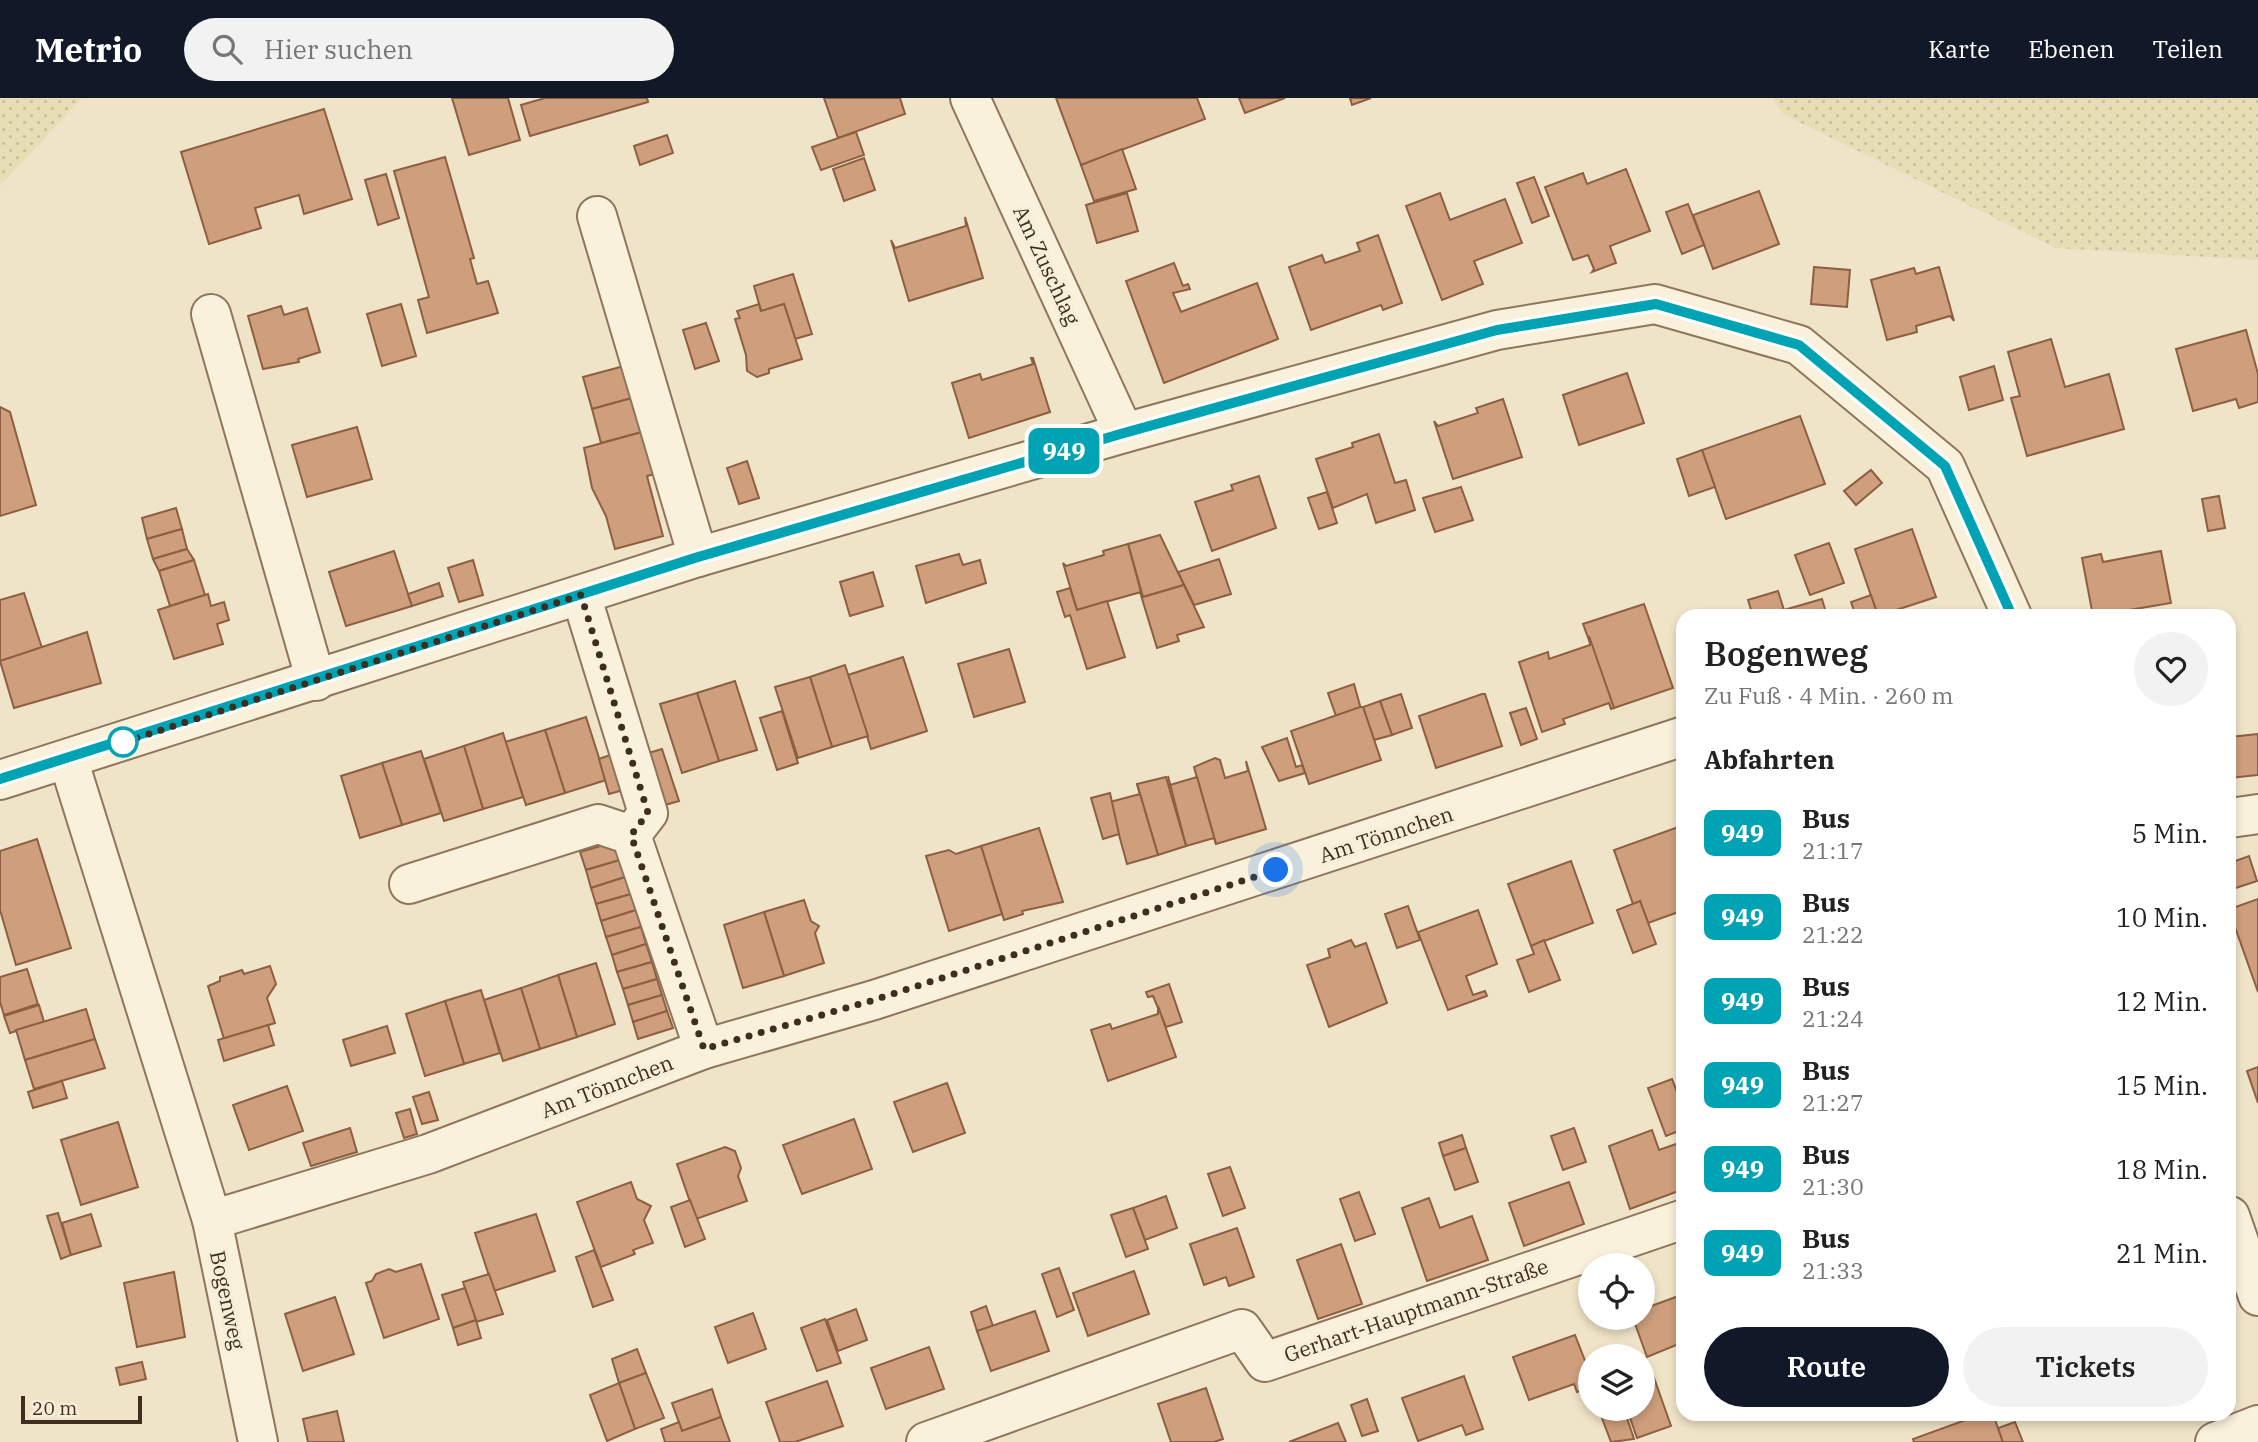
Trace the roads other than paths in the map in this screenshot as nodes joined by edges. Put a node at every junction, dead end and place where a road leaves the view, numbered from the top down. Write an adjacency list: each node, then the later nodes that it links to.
1 (970, 98): 4 (street, Am Zuschlag)
2 (597, 216): 5 (street)
3 (211, 314): 8 (street)
4 (1124, 433): 5 (street); 7 (street)
5 (698, 557): 6 (street)
6 (581, 595): 8 (street); 14 (street)
7 (2009, 609)
8 (316, 681): 10 (street)
9 (1676, 739): 16 (street, Am Tönnchen)
10 (68, 759): 11 (street); 17 (street, Bogenweg)
11 (0, 779)
12 (2258, 814): 13 (street)
13 (2236, 817)
14 (631, 835): 15 (street); 16 (street)
15 (409, 884)
16 (704, 1049): 17 (street, Am Tönnchen)
17 (212, 1220): 22 (street, Bogenweg)
18 (1676, 1222): 23 (street, Gerhart-Hauptmann-Straße)
19 (2236, 1233): 20 (street)
20 (2258, 1296)
21 (2258, 1425): 24 (street)
22 (258, 1442)
23 (926, 1442)
24 (2215, 1442)

